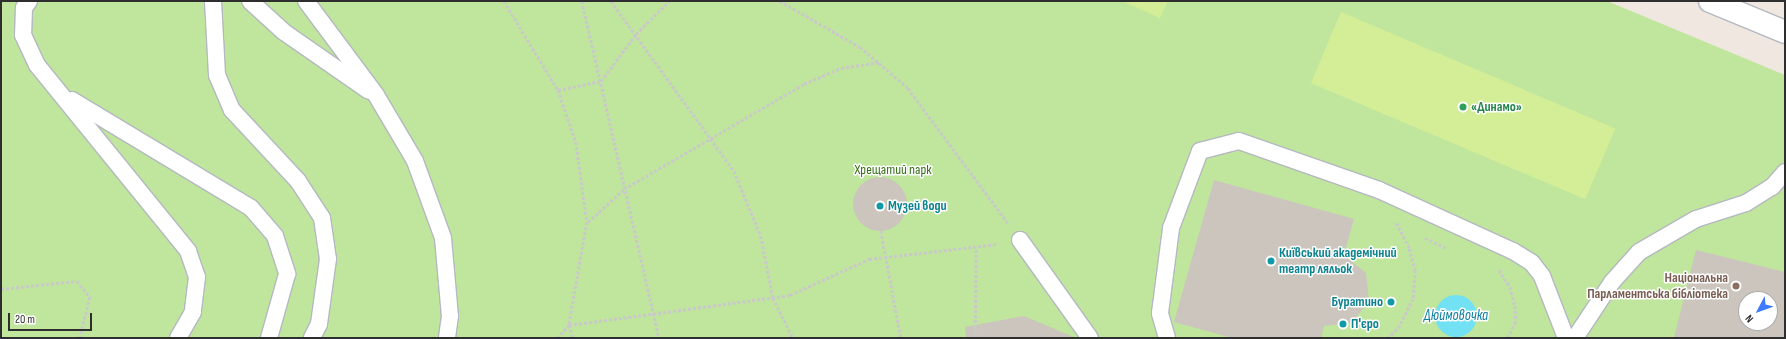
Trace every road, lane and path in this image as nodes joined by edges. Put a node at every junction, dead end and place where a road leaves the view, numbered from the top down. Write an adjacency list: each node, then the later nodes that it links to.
1 (29, 1): 17 (lane)
2 (213, 1): 39 (lane)
3 (250, 1): 16 (lane)
4 (306, 1): 16 (lane)
5 (504, 1): 15 (path)
6 (582, 1): 14 (path)
7 (611, 1): 12 (path)
8 (669, 1): 12 (path)
9 (780, 1): 13 (path)
10 (1710, 1): 11 (main road)
11 (1785, 32)
12 (636, 34): 14 (path); 18 (path)
13 (881, 62): 18 (path); 27 (path)
14 (601, 81): 15 (path); 20 (path)
15 (558, 90): 22 (path)
16 (376, 95): 40 (lane)
17 (64, 96): 37 (lane); 38 (lane)
18 (711, 136): 20 (path); 33 (path)
19 (1785, 172): 52 (lane)
20 (624, 189): 22 (path); 34 (path)
21 (1379, 190): 23 (path); 48 (lane); 51 (lane)
22 (587, 222): 35 (path)
23 (1396, 223): 24 (path); 49 (path)
24 (1403, 227)
25 (881, 231): 30 (path)
26 (1423, 237): 29 (path)
27 (1020, 240): 28 (path); 47 (lane)
28 (976, 249): 30 (path); 46 (path)
29 (1454, 251)
30 (887, 256): 33 (path); 45 (path)
31 (1494, 265): 50 (path)
32 (1, 289): 36 (path)
33 (774, 298): 34 (path); 44 (path)
34 (651, 314): 35 (path); 43 (path)
35 (569, 325): 41 (path); 42 (path)
36 (80, 338)
37 (178, 338)
38 (269, 338)
39 (312, 338)
40 (448, 338)
41 (557, 338)
42 (573, 338)
43 (660, 338)
44 (793, 338)
45 (901, 338)
46 (975, 338)
47 (1090, 338)
48 (1167, 338)
49 (1387, 338)
50 (1508, 338)
51 (1566, 338)
52 (1575, 338)

